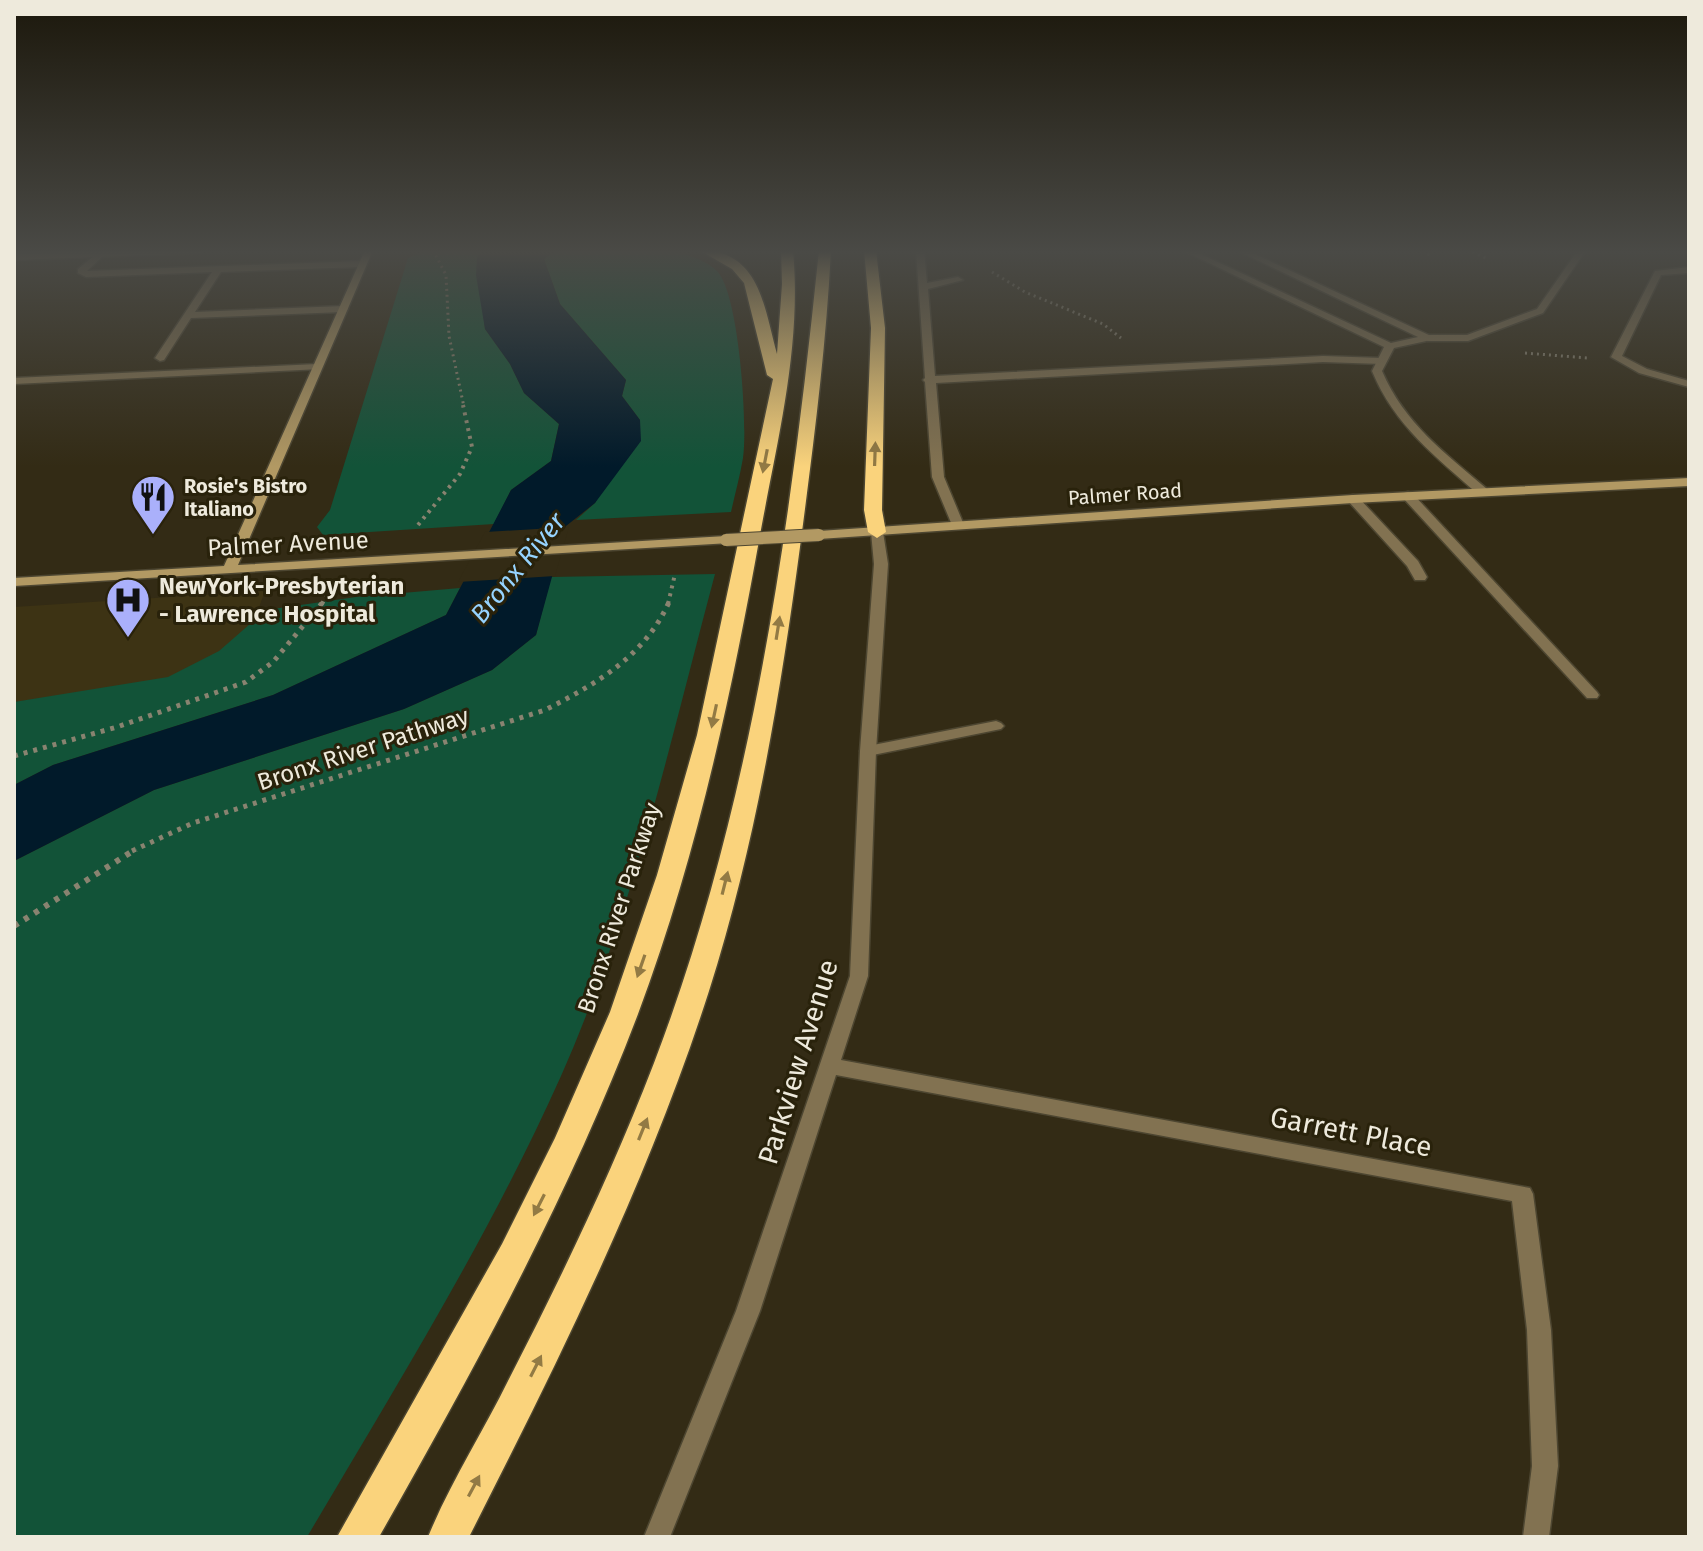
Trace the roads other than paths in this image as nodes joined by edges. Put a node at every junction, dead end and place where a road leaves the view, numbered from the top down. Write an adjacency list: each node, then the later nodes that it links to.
1 (183, 322): 14 (street)
2 (337, 322): 16 (street)
3 (762, 322): 20 (highway)
4 (786, 322): 20 (highway, Bronx River Parkway)
5 (820, 322): 36 (highway, one-way to 5)
6 (877, 322): 26 (highway, one-way to 6)
7 (924, 322): 17 (street)
8 (1340, 322): 13 (street)
9 (1395, 322): 12 (street)
10 (1510, 322): 12 (street)
11 (1633, 322): 19 (street)
12 (1428, 338): 13 (street)
13 (1390, 346): 15 (street)
14 (160, 358)
15 (1382, 361): 17 (street); 22 (street)
16 (317, 367): 18 (street); 28 (street)
17 (928, 380): 25 (street)
18 (14, 381)
19 (1689, 384)
20 (778, 385): 35 (highway, Bronx River Parkway, one-way to 35)
21 (1689, 482): 22 (street, Palmer Road)
22 (1483, 492): 23 (street, Palmer Road)
23 (1408, 496): 24 (street, Palmer Road); 31 (street)
24 (1353, 499): 25 (street, Palmer Road); 29 (street)
25 (958, 525): 26 (street, Palmer Road)
26 (877, 532): 27 (street, Palmer Road, bridge); 33 (street, Parkview Avenue)
27 (564, 550): 28 (street, Palmer Avenue)
28 (229, 570): 30 (street, Palmer Avenue)
29 (1420, 577)
30 (14, 582)
31 (1592, 695)
32 (996, 726): 33 (street)
33 (868, 751): 34 (street, Parkview Avenue)
34 (831, 1066): 37 (street, Parkview Avenue); 38 (street, Garrett Place)
35 (357, 1537)
36 (448, 1537)
37 (657, 1537)
38 (1536, 1537)

